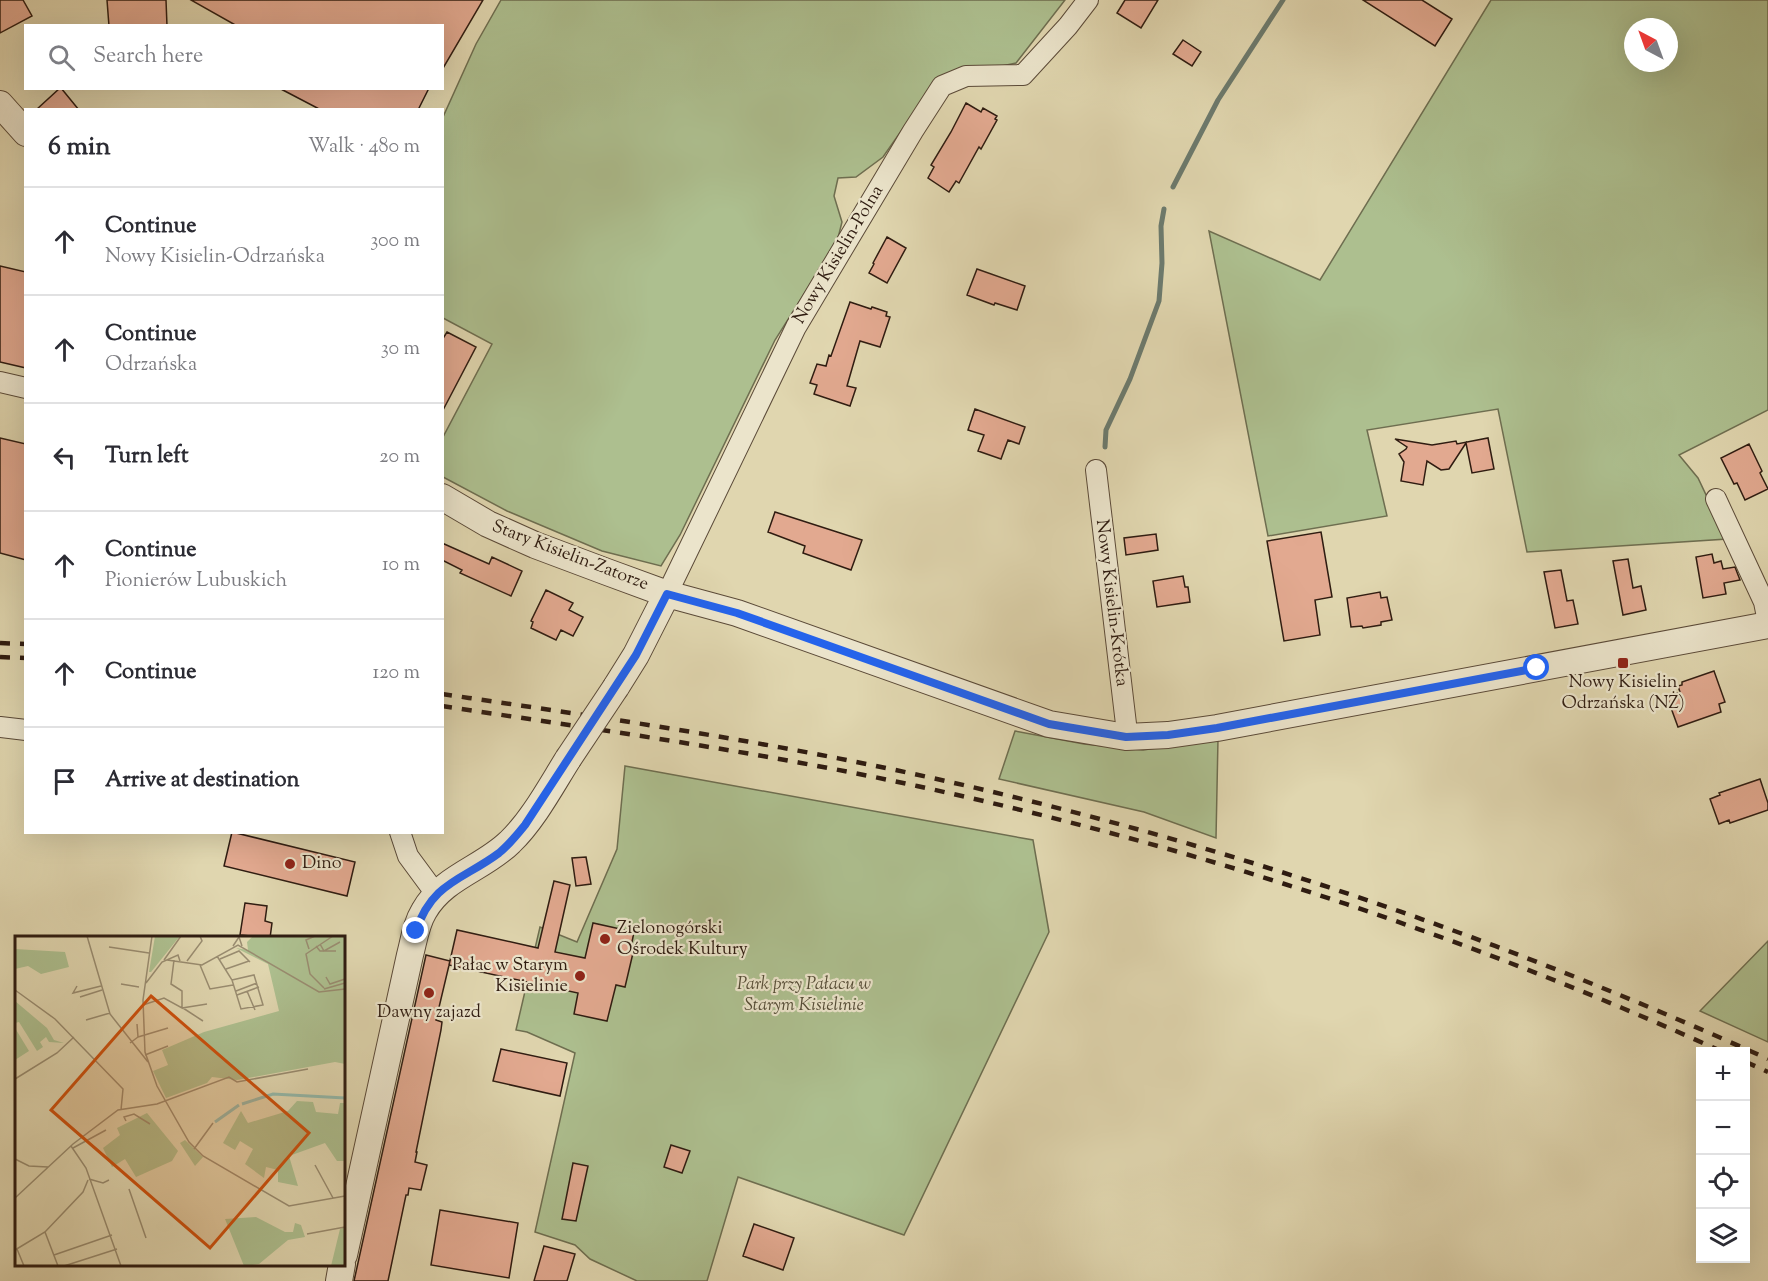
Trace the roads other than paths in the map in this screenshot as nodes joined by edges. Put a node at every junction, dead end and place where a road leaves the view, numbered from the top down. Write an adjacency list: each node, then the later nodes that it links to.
1 (1088, 0): 9 (street, Nowy Kisielin-Polna)
2 (0, 104): 3 (street)
3 (24, 131)
4 (0, 382): 5 (street)
5 (24, 388)
6 (1096, 470): 13 (street, Nowy Kisielin-Krótka)
7 (444, 498): 9 (street, Stary Kisielin-Zatorze)
8 (1716, 499): 10 (street)
9 (667, 594): 13 (street, Stary Kisielin-Zatorze); 15 (street, bridge)
10 (1768, 624): 13 (street, Stary Kisielin-Zatorze)
11 (0, 727): 12 (street)
12 (24, 730)
13 (1126, 737)
14 (401, 834): 15 (street)
15 (436, 894): 16 (street)
16 (345, 1250)
17 (342, 1266): 18 (street)
18 (339, 1281)

